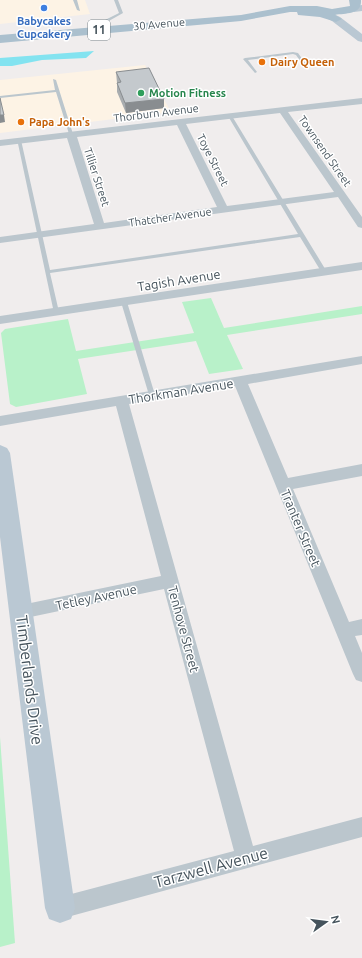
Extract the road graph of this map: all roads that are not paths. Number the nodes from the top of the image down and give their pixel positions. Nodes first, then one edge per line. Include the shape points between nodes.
1 (75, 0) edge
2 (116, 0) edge
3 (288, 0) edge
4 (309, 0) edge
5 (356, 7) edge
6 (79, 10) dead end
7 (206, 10) dead end
8 (318, 10) junction
9 (184, 14) junction
10 (336, 19) junction
11 (106, 20) junction
12 (197, 21) junction
13 (359, 22) dead end
14 (1, 33) edge
15 (362, 39) edge
16 (306, 67) dead end
17 (255, 72) dead end
18 (54, 80) dead end
19 (58, 91) junction
20 (0, 97) edge
21 (362, 101) edge
22 (282, 110) junction
23 (230, 116) junction
24 (180, 122) junction
25 (71, 134) junction
26 (19, 140) junction
27 (0, 142) edge
28 (340, 194) junction
29 (282, 202) junction
30 (224, 210) junction
31 (362, 225) edge
32 (100, 227) junction
33 (39, 235) junction
34 (302, 236) junction
35 (0, 240) edge
36 (362, 266) edge
37 (48, 272) junction
38 (324, 272) junction
39 (124, 302) junction
40 (56, 312) junction
41 (0, 320) edge
42 (362, 360) edge
43 (240, 381) junction
44 (152, 395) junction
45 (121, 400) junction
46 (0, 421) edge
47 (0, 453) edge
48 (362, 470) edge
49 (283, 485) junction
50 (171, 581) junction
51 (21, 612) junction
52 (362, 627) edge
53 (344, 631) junction
54 (362, 674) edge
55 (362, 827) edge
56 (246, 857) junction
57 (60, 908) joint

1 - 6 lane
2 - 11 lane via 121,14
3 - 9 main road, 30 Avenue / 11
4 - 8 main road via 309,4
5 - 8 main road, 30 Avenue via 332,12
5 - 13 street via 353,18
7 - 9 main road
8 - 10 street
8 - 12 main road, 30 Avenue / 11 via 290,9 241,18
9 - 11 main road, 30 Avenue / 11
10 - 12 main road via 303,12 222,22
10 - 15 street
11 - 14 main road, 30 Avenue / 11
12 - 14 main road, 30 Avenue / 11
16 - 17 lane via 297,54 293,53 245,59
18 - 19 lane
19 - 20 lane
19 - 25 lane
21 - 22 street, Thorburn Avenue
22 - 23 street, Thorburn Avenue
22 - 28 street, Townsend Street
23 - 24 street, Thorburn Avenue
23 - 29 lane
24 - 25 street, Thorburn Avenue
24 - 30 street, Toye Street
25 - 26 street, Thorburn Avenue
25 - 32 street, Tillier Street
26 - 27 street, Thorburn Avenue
26 - 33 lane
28 - 29 street, Thatcher Avenue
28 - 31 street, Townsend Street
29 - 30 street, Thatcher Avenue
29 - 34 lane
30 - 32 street, Thatcher Avenue
32 - 33 street, Thatcher Avenue
33 - 35 street, Thatcher Avenue
33 - 37 lane
34 - 37 lane
34 - 38 lane
36 - 38 street, Tagish Avenue
37 - 40 lane
38 - 39 street, Tagish Avenue
39 - 40 street, Tagish Avenue
39 - 44 lane
40 - 41 street, Tagish Avenue
42 - 43 street, Thorkman Avenue
43 - 44 street, Thorkman Avenue
43 - 49 street, Tranter Street
44 - 45 street, Thorkman Avenue
45 - 46 street, Thorkman Avenue
45 - 50 street, Tenhove Street
47 - 51 street, Timberlands Drive
48 - 49 street
49 - 53 street, Tranter Street
50 - 51 street, Tetley Avenue
50 - 56 street, Tenhove Street
51 - 57 street, Timberlands Drive
52 - 53 street
53 - 54 street, Tranter Street
55 - 56 street, Tarzwell Avenue
56 - 57 street, Tarzwell Avenue

